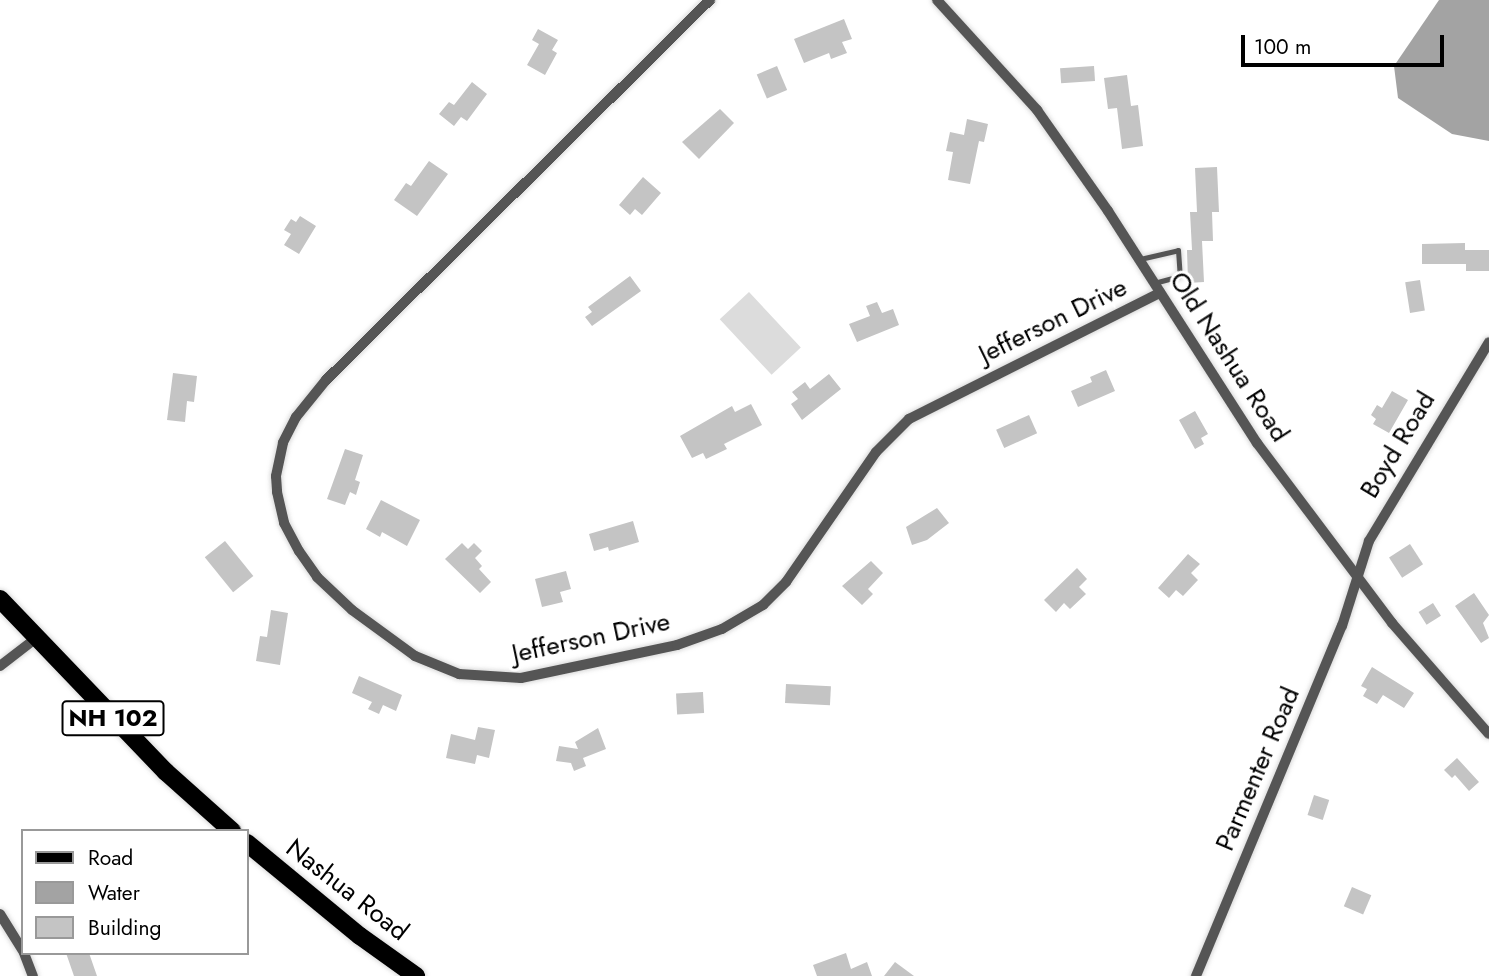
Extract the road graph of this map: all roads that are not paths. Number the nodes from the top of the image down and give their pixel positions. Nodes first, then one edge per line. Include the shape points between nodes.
1 (710, 0) edge
2 (937, 0) edge
3 (1138, 259) junction
4 (1154, 283) junction
5 (1160, 293) junction
6 (1489, 342) edge
7 (1357, 578) junction
8 (0, 599) edge
9 (35, 639) junction
10 (0, 666) edge
11 (1489, 734) edge
12 (230, 829) edge
13 (248, 844) edge
14 (0, 914) edge
15 (21, 949) edge
16 (24, 955) edge
17 (406, 973) edge
18 (33, 976) edge
19 (1196, 976) edge

1 - 5 street, Jefferson Drive via 326,380 296,417 283,445 277,492 284,523 299,551 317,577 352,610 415,656 459,674 521,678 677,645 722,629 756,610 786,582 876,452 909,419
2 - 3 street, Old Nashua Road via 1037,110
3 - 4 street, Old Nashua Road
3 - 4 lane via 1178,250 1180,276
4 - 5 street, Old Nashua Road
5 - 7 street, Old Nashua Road via 1256,443
6 - 7 street, Boyd Road via 1376,527
7 - 11 street, Old Nashua Road
7 - 19 street, Parmenter Road via 1342,626
8 - 9 main road, NH 102
9 - 10 street
9 - 12 main road, NH 102 via 166,772
13 - 17 main road, Nashua Road
14 - 15 street
16 - 18 street

